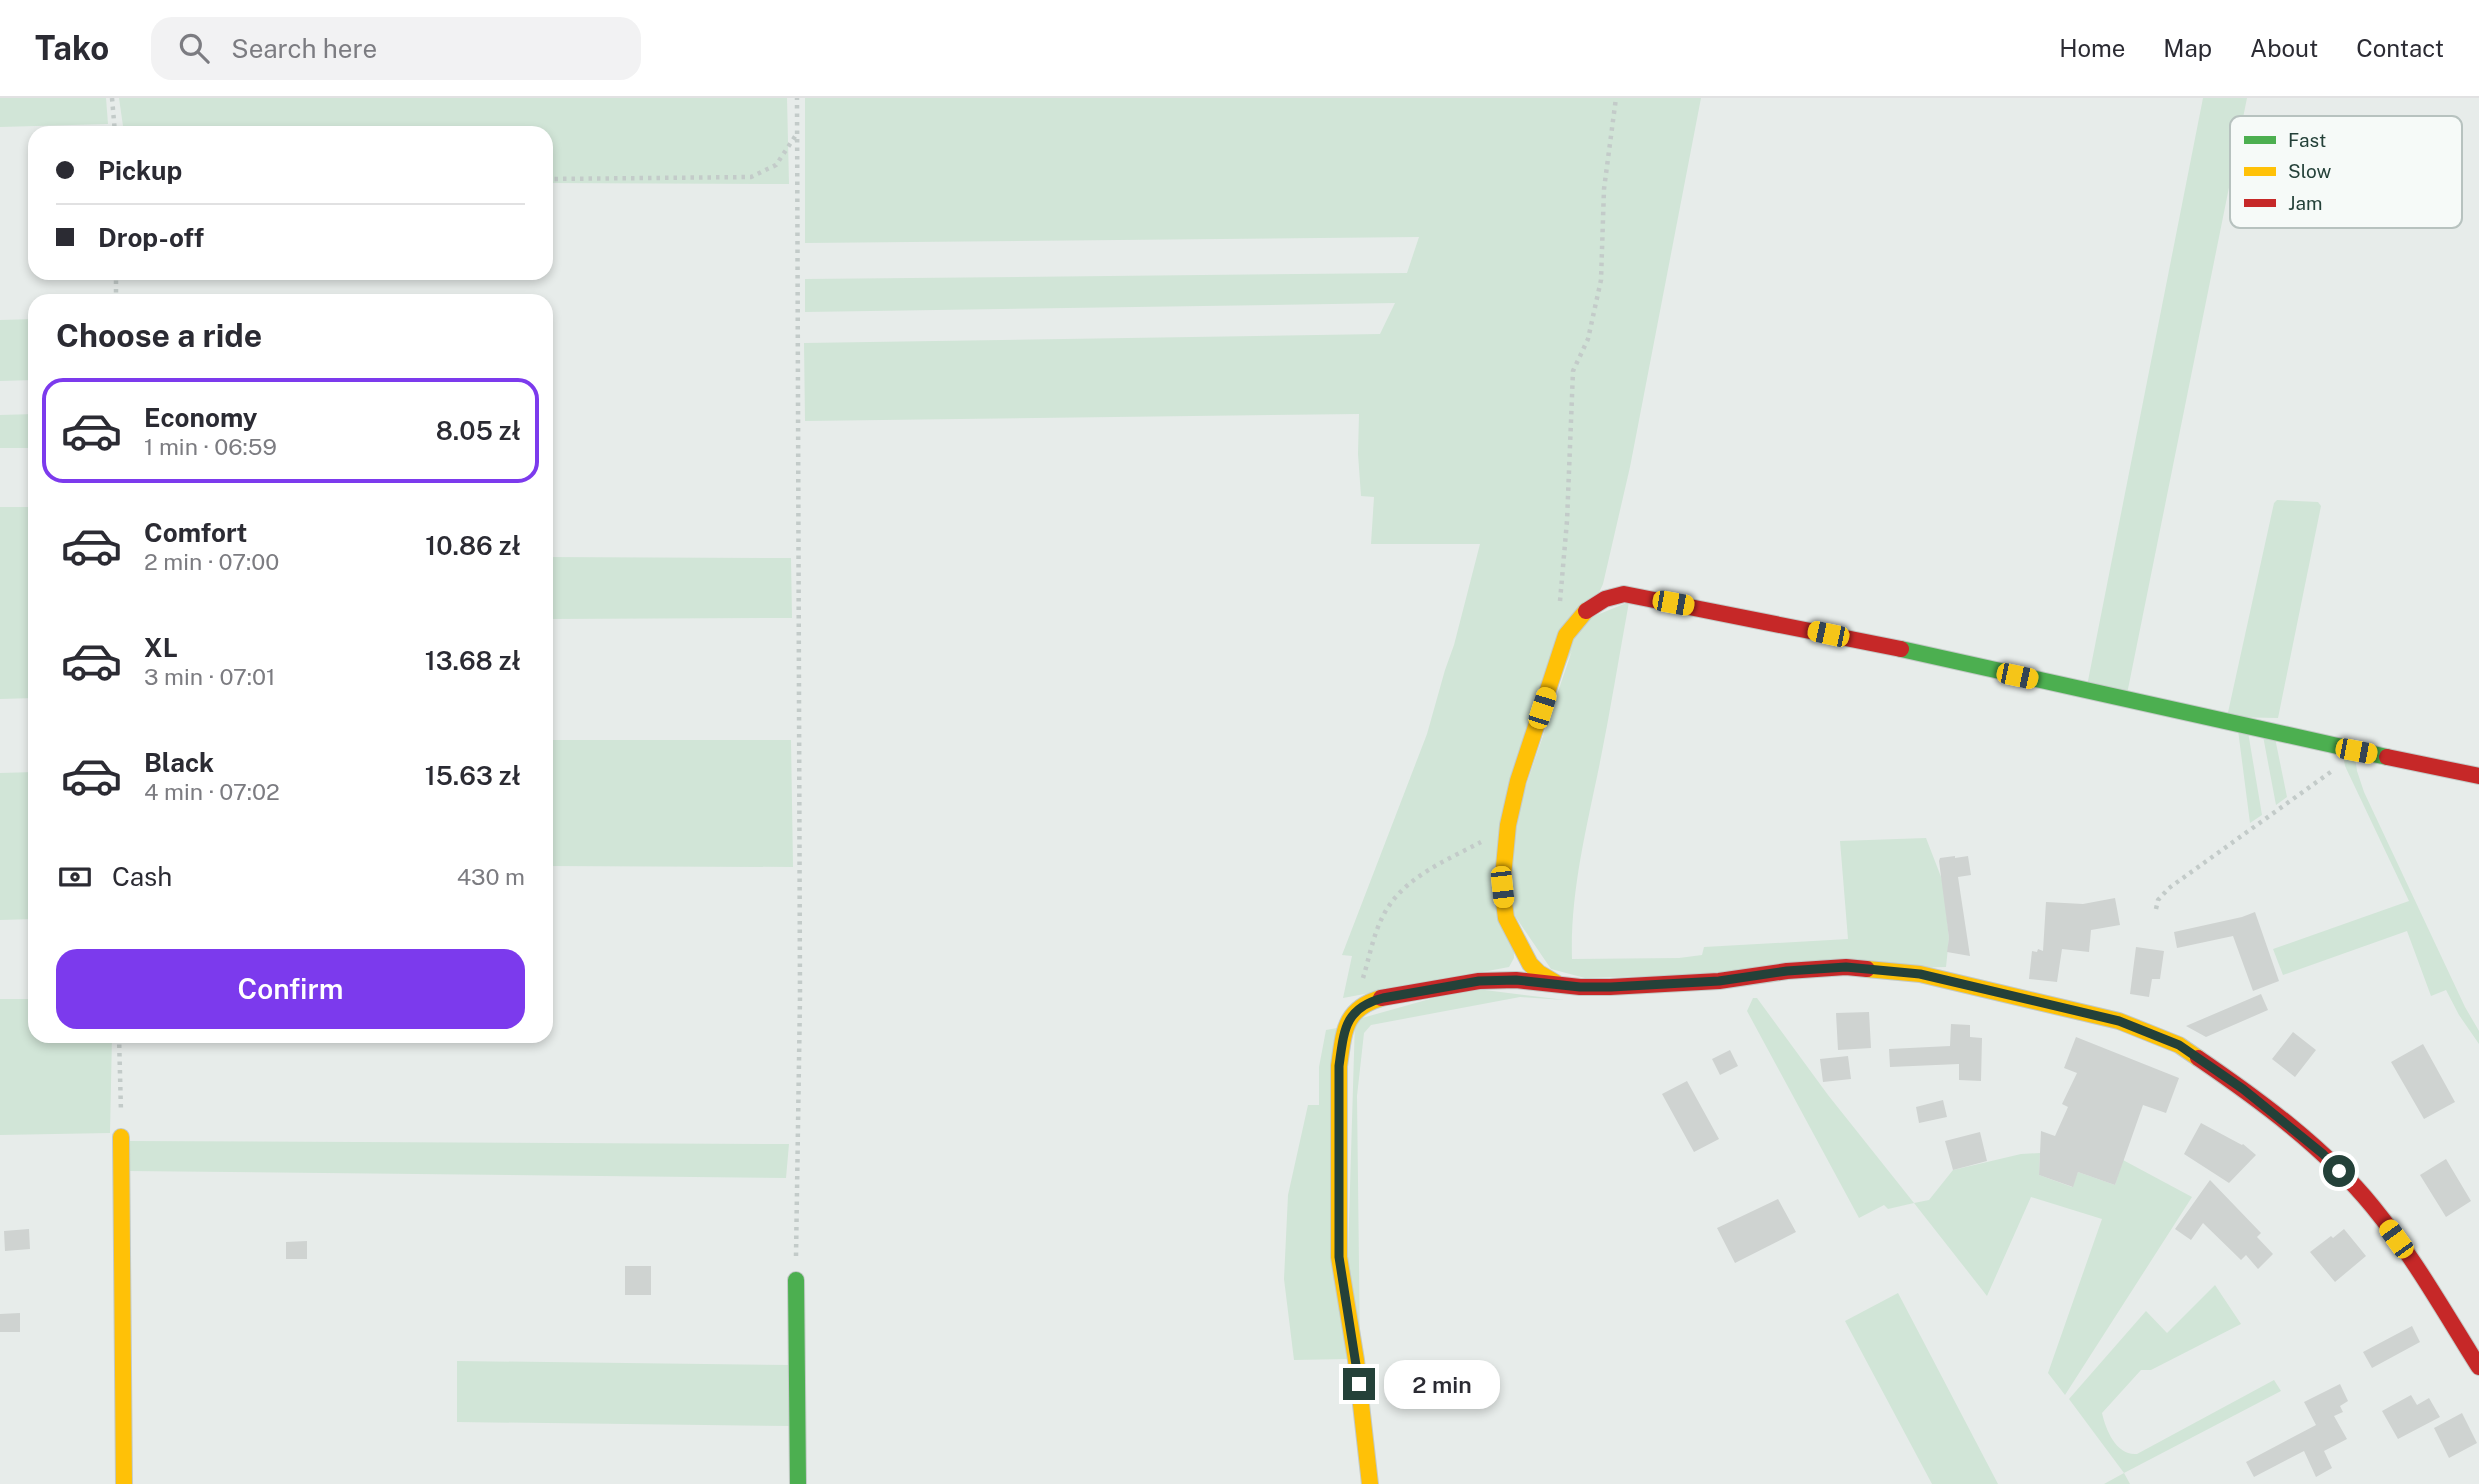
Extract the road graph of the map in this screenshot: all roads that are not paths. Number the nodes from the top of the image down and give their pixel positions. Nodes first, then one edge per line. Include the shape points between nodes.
1 (2479, 776) edge
2 (1556, 983) junction
3 (121, 1137) road end
4 (796, 1280) road end
5 (2479, 1367) edge
6 (124, 1484) edge
7 (798, 1484) edge
8 (1370, 1484) edge

1 - 2 street via 1747,616 1624,594 1609,596 1576,618 1566,635 1508,825 1502,887 1506,918 1530,964
2 - 5 street via 1580,987 1665,985 1846,967 1920,974 2073,1009 2151,1033 2179,1045 2243,1089 2323,1154 2372,1206 2408,1255
2 - 8 street via 1479,981 1369,1002 1352,1013 1339,1066 1339,1257
3 - 6 street
4 - 7 street

